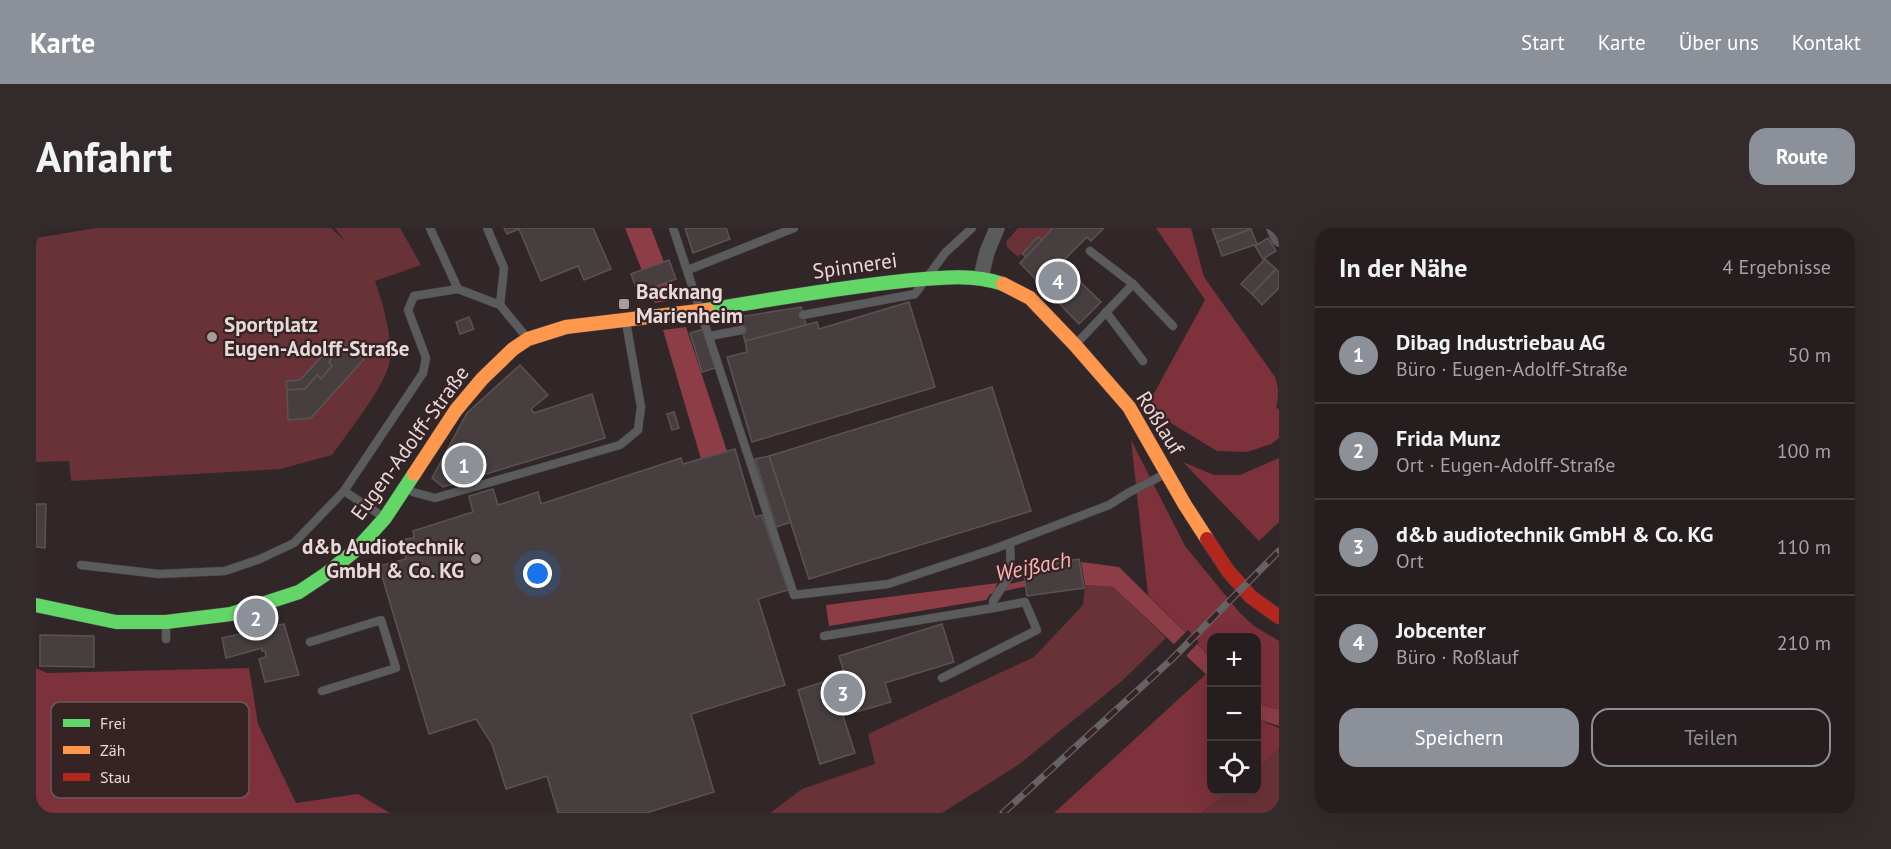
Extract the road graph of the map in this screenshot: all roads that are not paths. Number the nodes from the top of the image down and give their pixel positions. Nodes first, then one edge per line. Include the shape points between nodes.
1 (430, 228) edge
2 (487, 228) edge
3 (673, 228) edge
4 (794, 228) edge
5 (972, 228) edge
6 (997, 228) edge
7 (1274, 228) edge
8 (1279, 239) edge
9 (1090, 251) dead end
10 (688, 270) junction
11 (981, 277) junction
12 (928, 279) junction
13 (1133, 284) junction
14 (458, 289) junction
15 (500, 305) junction
16 (702, 311) junction
17 (1106, 312) junction
18 (685, 313) joint
19 (804, 315) dead end
20 (626, 321) junction
21 (1173, 326) dead end
22 (742, 330) dead end
23 (710, 336) junction
24 (528, 339) junction
25 (1075, 345) junction
26 (1143, 361) dead end
27 (1167, 473) junction
28 (406, 487) junction
29 (344, 491) junction
30 (385, 518) junction
31 (1010, 543) junction
32 (81, 565) dead end
33 (993, 604) junction
34 (36, 605) edge
35 (1279, 617) edge
36 (166, 622) junction
37 (824, 636) dead end
38 (166, 639) dead end
39 (310, 642) dead end
40 (942, 678) dead end
41 (322, 691) dead end

1 - 14 lane
2 - 15 lane via 504,268
3 - 10 lane
4 - 10 lane
5 - 12 lane via 942,251
6 - 11 street
7 - 8 street
9 - 13 lane
10 - 16 lane
11 - 12 street, Spinnerei
11 - 25 street, Roßlauf via 1030,298
12 - 16 street, Spinnerei via 846,287
12 - 19 lane via 915,294
13 - 17 lane
13 - 21 lane
14 - 15 lane
14 - 29 lane via 414,296 408,310 426,358 423,373
15 - 24 lane
16 - 18 street, Spinnerei
16 - 23 lane
17 - 25 lane
17 - 26 lane
18 - 20 street, Eugen-Adolff-Straße
20 - 24 street, Eugen-Adolff-Straße via 566,327
20 - 28 lane via 641,407 638,430 620,445 435,498
22 - 23 lane
23 - 31 lane via 794,595 888,584
24 - 28 street, Eugen-Adolff-Straße via 475,386
25 - 27 street, Roßlauf via 1129,407
27 - 31 lane via 1109,505
27 - 35 street, Roßlauf via 1228,571 1251,597
28 - 30 street, Eugen-Adolff-Straße
29 - 30 lane
29 - 32 lane via 294,543 225,571 159,574
30 - 36 street, Eugen-Adolff-Straße via 357,549 299,592 231,614
31 - 33 lane via 1011,574
33 - 37 lane
33 - 40 lane via 1025,602 1037,630
34 - 36 street, Eugen-Adolff-Straße via 117,622
36 - 38 lane
39 - 41 lane via 381,621 396,668

